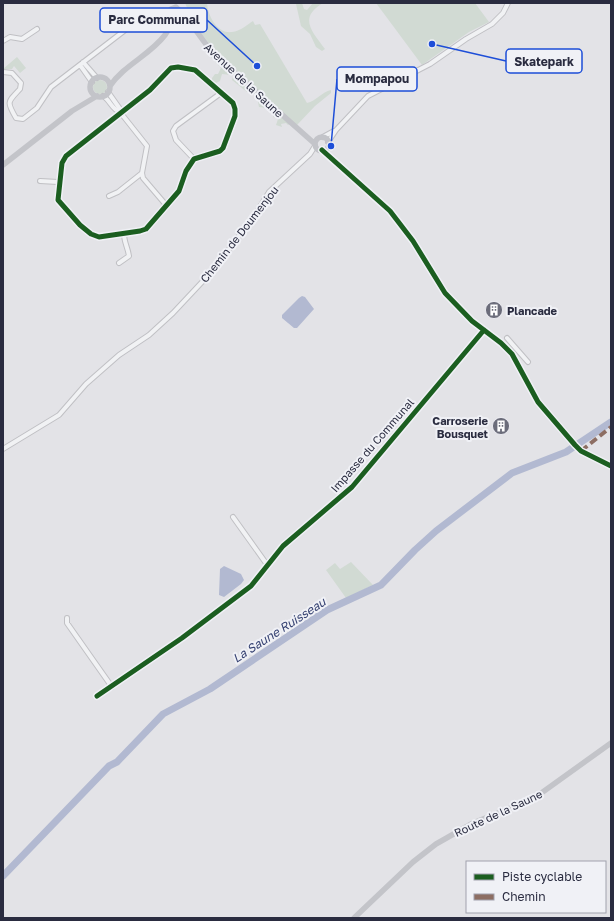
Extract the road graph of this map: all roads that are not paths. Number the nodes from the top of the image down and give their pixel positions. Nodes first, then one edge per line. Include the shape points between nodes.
1 (508, 3) edge
2 (174, 7) edge
3 (133, 24) dead end
4 (37, 29) dead end
5 (3, 41) edge
6 (81, 64) junction
7 (127, 68) junction
8 (3, 72) edge
9 (97, 78) junction
10 (105, 79) junction
11 (92, 82) junction
12 (109, 89) junction
13 (91, 90) junction
14 (221, 93) junction
15 (100, 96) junction
16 (78, 107) junction
17 (120, 112) junction
18 (336, 130) junction
19 (304, 134) junction
20 (321, 138) junction
21 (328, 144) junction
22 (318, 148) junction
23 (194, 159) junction
24 (333, 159) junction
25 (3, 165) edge
26 (142, 173) junction
27 (40, 181) dead end
28 (58, 182) junction
29 (109, 196) dead end
30 (166, 205) junction
31 (124, 234) junction
32 (119, 263) dead end
33 (484, 330) junction
34 (507, 338) dead end
35 (517, 349) junction
36 (512, 354) junction
37 (528, 362) dead end
38 (3, 449) edge
39 (611, 466) edge
40 (233, 517) dead end
41 (268, 566) junction
42 (67, 618) dead end
43 (112, 687) junction
44 (97, 696) dead end
45 (611, 743) edge
46 (354, 918) edge

1 - 18 street via 503,13 492,24 426,66 373,93 359,104
2 - 7 street via 160,40
2 - 19 street, Avenue de la Saune via 215,55
3 - 6 street
4 - 5 street via 22,39 10,37
6 - 8 street via 51,87 38,108 20,120 16,118 9,102 20,89 21,83 12,73
6 - 9 street
6 - 11 street
7 - 10 street
7 - 12 street
9 - 10 street
9 - 11 street
10 - 12 street
11 - 13 street
12 - 15 street
12 - 17 street
13 - 15 street
13 - 16 street
14 - 17 street via 195,70 171,68 150,90
14 - 23 street via 233,103 235,109 226,144 220,151
14 - 23 street via 176,126 173,131 176,140
15 - 16 street
15 - 17 street via 106,98
16 - 25 street
17 - 26 street via 147,146
17 - 28 street via 66,156
18 - 20 street
18 - 21 street
19 - 20 street, Avenue de la Saune
19 - 22 street, Avenue de la Saune
20 - 21 street
20 - 22 street
21 - 22 street
21 - 24 street, Avenue de la Saune
22 - 24 street, Avenue de la Saune
22 - 38 street, Chemin de Doumenjou via 269,192 230,248 173,313 86,384 59,415
23 - 30 street via 186,171 179,191
24 - 33 street, Avenue de la Saune via 400,222 444,293
26 - 29 street
26 - 30 street
27 - 28 street
28 - 31 street via 58,200 91,234 99,238
30 - 31 street via 146,229
31 - 32 street via 129,256
33 - 36 street, Avenue de la Saune
33 - 41 street, Impasse du Communal via 352,487 298,532
34 - 35 street
35 - 36 street
35 - 37 street
36 - 39 street, Avenue de la Saune via 538,402 571,441 580,450
40 - 41 street
41 - 43 street, Impasse du Communal via 236,599
42 - 43 street via 67,623
43 - 44 street, Impasse du Communal
45 - 46 street, Route de la Saune via 533,799 473,823 436,844 413,862

